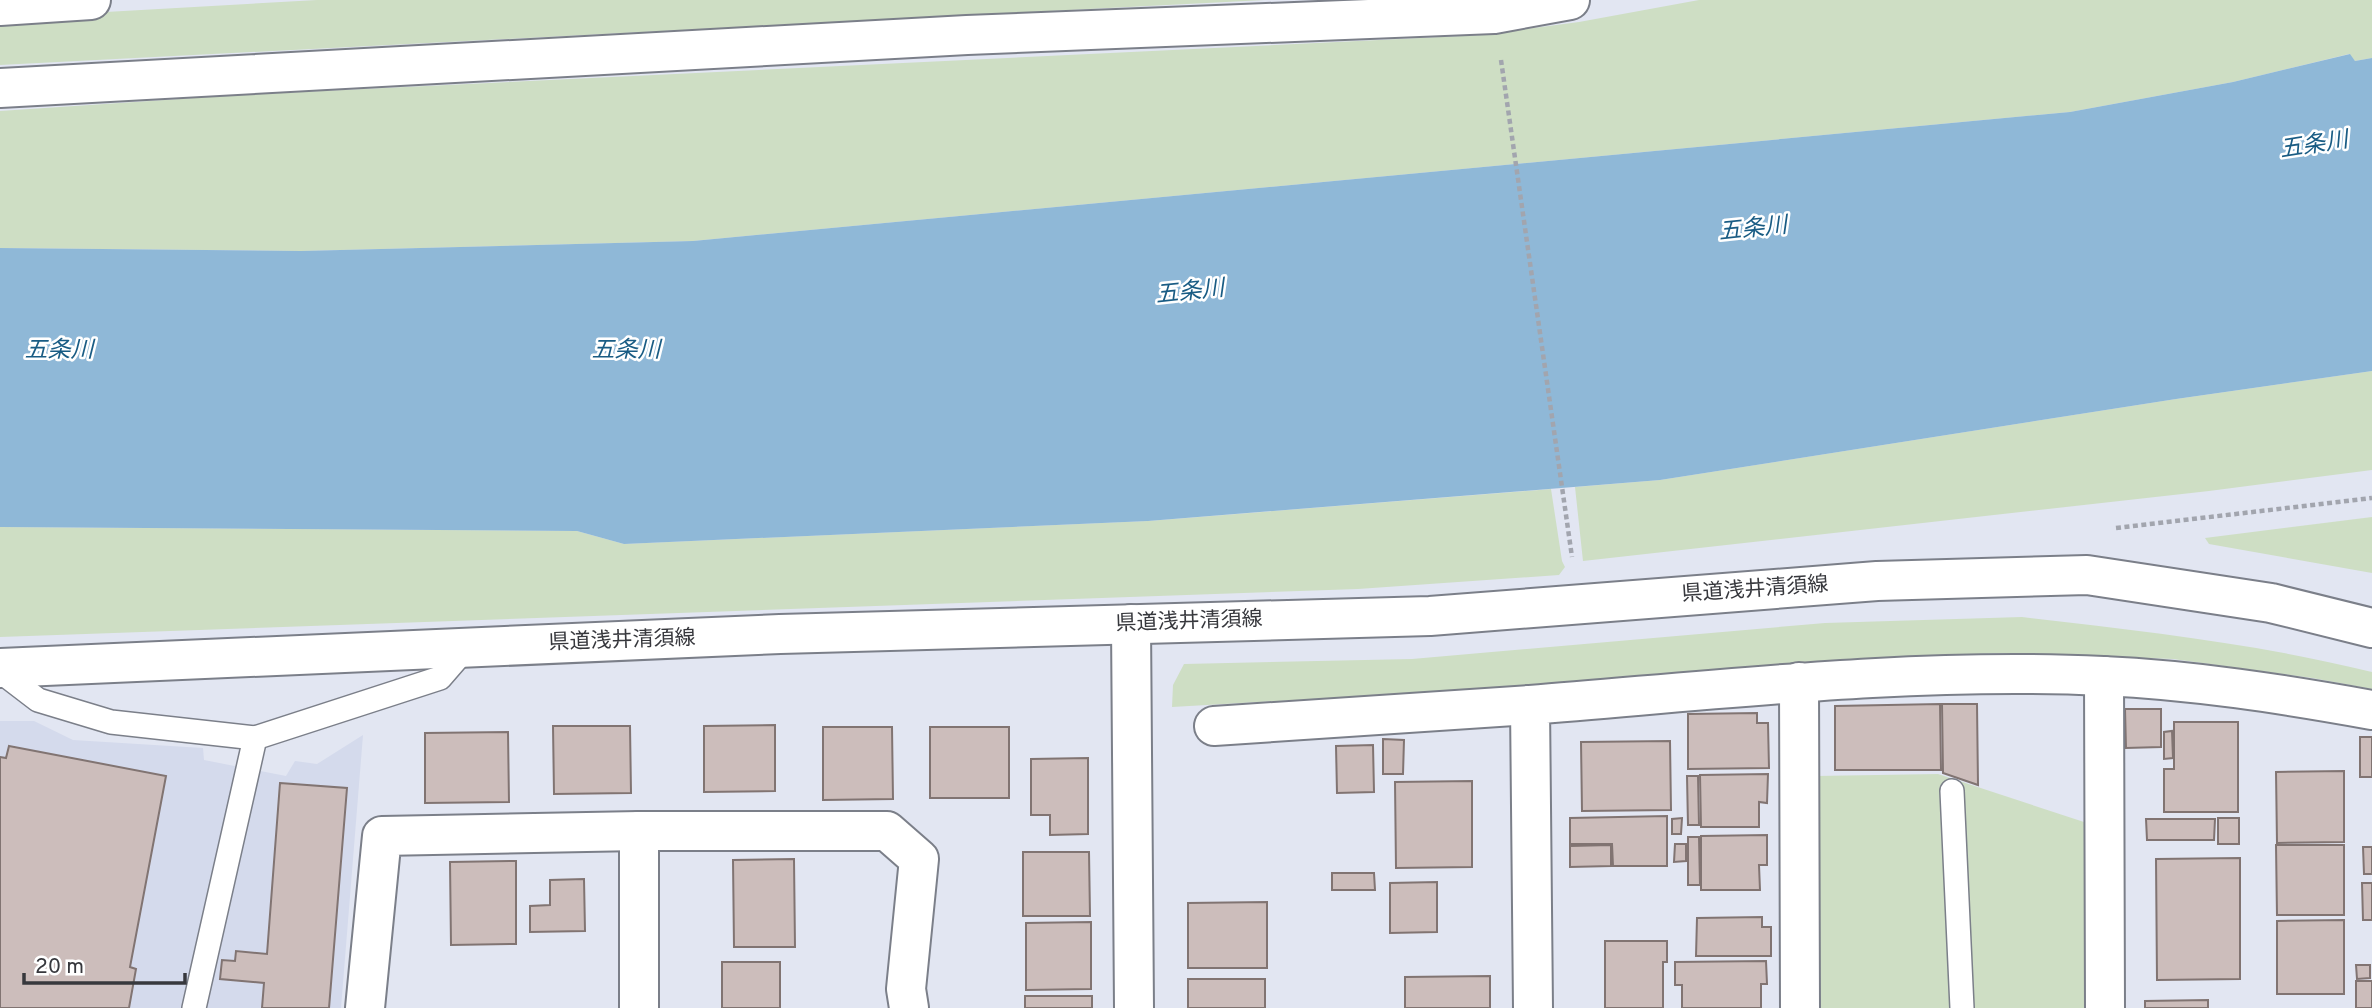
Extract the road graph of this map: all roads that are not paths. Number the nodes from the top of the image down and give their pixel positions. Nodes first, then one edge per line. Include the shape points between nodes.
1 (91, 0) edge
2 (1425, 0) edge
3 (1570, 0) edge
4 (0, 6) edge
5 (1380, 19) junction
6 (0, 88) edge
7 (1131, 624) junction
8 (2372, 628) edge
9 (466, 648) junction
10 (0, 669) edge
11 (2104, 676) junction
12 (1799, 682) junction
13 (1530, 705) junction
14 (2372, 710) edge
15 (1214, 726) dead end
16 (255, 738) junction
17 (1952, 791) dead end
18 (639, 831) junction
19 (194, 1008) edge
20 (365, 1008) edge
21 (639, 1008) edge
22 (909, 1008) edge
23 (1134, 1008) edge
24 (1533, 1008) edge
25 (1800, 1008) edge
26 (1962, 1008) edge
27 (2105, 1008) edge

1 - 4 street
2 - 5 street
3 - 5 street via 1494,14
5 - 6 street via 967,35
7 - 8 street, 県道浅井清須線 via 1430,616 1877,581 2087,575 2271,603
7 - 9 street, 県道浅井清須線
7 - 23 street
9 - 10 street, 県道浅井清須線
9 - 16 lane via 440,678
10 - 16 lane via 38,700 111,722
11 - 12 street
11 - 14 street via 2279,693
11 - 27 street
12 - 13 street
12 - 25 street
13 - 15 street
13 - 24 street
16 - 19 lane
17 - 26 lane
18 - 20 street via 382,836
18 - 21 street
18 - 22 street via 887,831 919,859 906,989

